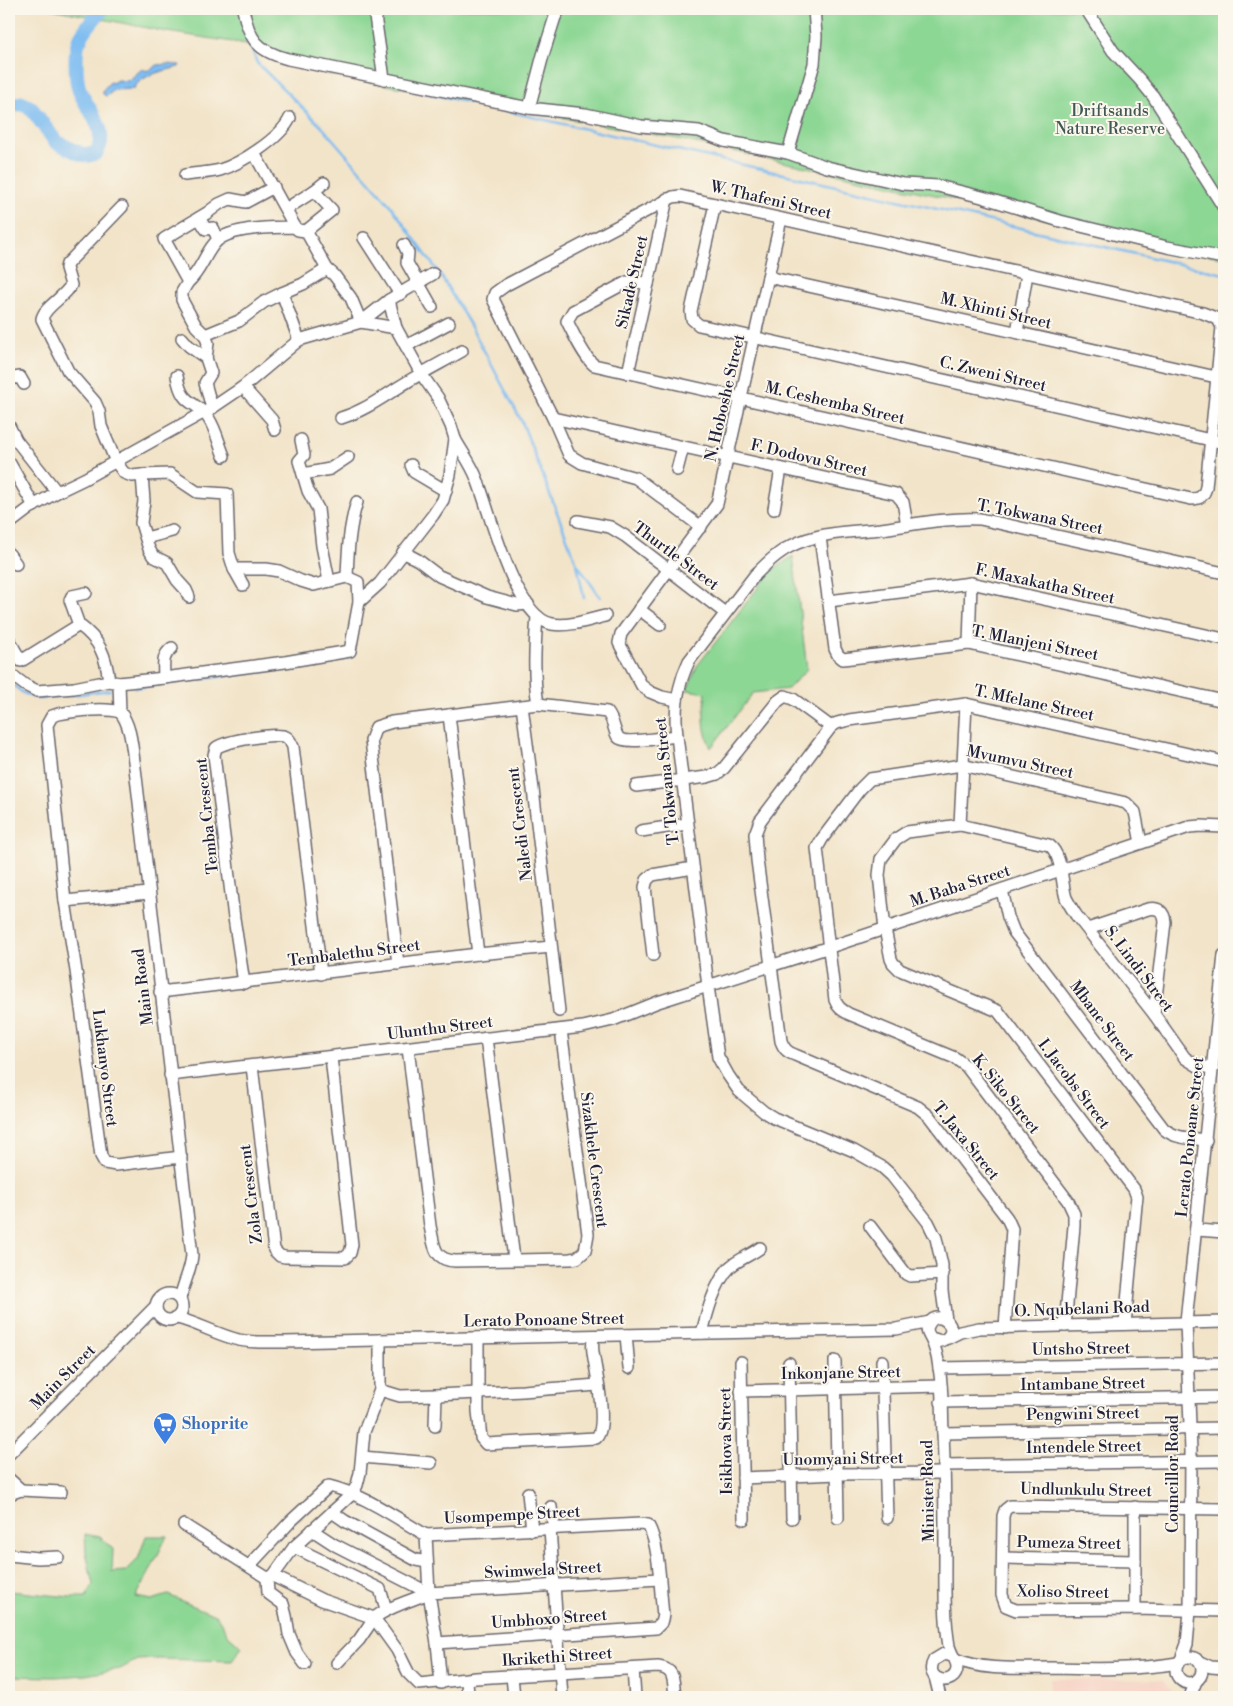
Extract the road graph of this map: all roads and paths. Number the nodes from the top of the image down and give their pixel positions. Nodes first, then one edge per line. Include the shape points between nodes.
1 (243, 9) edge
2 (374, 9) edge
3 (560, 9) edge
4 (814, 9) edge
5 (1086, 9) edge
6 (384, 79) junction
7 (529, 108) junction
8 (290, 118) dead end
9 (254, 153) junction
10 (788, 153) junction
11 (185, 175) dead end
12 (324, 183) dead end
13 (274, 187) junction
14 (314, 191) junction
15 (667, 199) junction
16 (715, 204) junction
17 (122, 206) dead end
18 (1224, 208) edge
19 (286, 209) junction
20 (198, 218) junction
21 (782, 219) junction
22 (295, 227) junction
23 (306, 231) junction
24 (364, 238) dead end
25 (218, 239) junction
26 (404, 245) dead end
27 (1224, 258) edge
28 (327, 269) junction
29 (433, 274) dead end
30 (1027, 274) junction
31 (768, 277) junction
32 (188, 282) junction
33 (417, 283) junction
34 (648, 284) junction
35 (282, 293) junction
36 (395, 297) junction
37 (432, 307) dead end
38 (362, 322) junction
39 (449, 323) dead end
40 (396, 328) junction
41 (1017, 332) junction
42 (205, 335) junction
43 (182, 338) dead end
44 (755, 338) junction
45 (299, 340) junction
46 (406, 346) junction
47 (462, 351) dead end
48 (206, 358) junction
49 (628, 372) junction
50 (422, 375) junction
51 (177, 376) dead end
52 (1216, 377) junction
53 (9, 379) edge
54 (24, 384) dead end
55 (243, 387) junction
56 (741, 398) junction
57 (208, 410) junction
58 (341, 418) dead end
59 (553, 418) junction
60 (9, 426) edge
61 (275, 430) dead end
62 (455, 439) junction
63 (301, 440) dead end
64 (1211, 440) junction
65 (1224, 444) edge
66 (683, 447) junction
67 (224, 456) dead end
68 (728, 456) junction
69 (348, 457) dead end
70 (9, 462) edge
71 (116, 462) junction
72 (411, 464) dead end
73 (781, 469) junction
74 (677, 470) dead end
75 (303, 474) junction
76 (142, 475) junction
77 (1206, 487) joint
78 (446, 491) junction
79 (57, 492) junction
80 (357, 502) dead end
81 (34, 506) junction
82 (774, 509) dead end
83 (578, 521) dead end
84 (9, 524) edge
85 (907, 525) junction
86 (701, 528) junction
87 (172, 530) dead end
88 (820, 537) junction
89 (146, 538) junction
90 (403, 552) junction
91 (234, 569) junction
92 (668, 569) junction
93 (1224, 573) edge
94 (347, 577) junction
95 (329, 581) junction
96 (971, 583) junction
97 (243, 586) dead end
98 (86, 593) dead end
99 (189, 597) dead end
100 (829, 601) junction
101 (359, 602) junction
102 (528, 604) junction
103 (639, 609) junction
104 (724, 613) junction
105 (537, 616) junction
106 (605, 616) dead end
107 (80, 625) junction
108 (660, 625) dead end
109 (9, 640) edge
110 (1224, 640) edge
111 (968, 644) junction
112 (172, 648) dead end
113 (21, 661) junction
114 (9, 673) edge
115 (164, 678) junction
116 (114, 682) junction
117 (25, 686) junction
118 (677, 700) junction
119 (1224, 701) edge
120 (538, 704) junction
121 (966, 704) junction
122 (522, 706) junction
123 (120, 712) junction
124 (449, 716) junction
125 (831, 728) junction
126 (677, 736) junction
127 (1224, 762) edge
128 (962, 764) junction
129 (682, 780) junction
130 (636, 786) dead end
131 (687, 824) junction
132 (960, 824) junction
133 (1224, 827) edge
134 (641, 830) dead end
135 (1141, 842) junction
136 (692, 868) junction
137 (1061, 870) junction
138 (1002, 890) junction
139 (149, 894) junction
140 (65, 902) junction
141 (885, 929) junction
142 (1088, 929) junction
143 (551, 948) junction
144 (828, 948) junction
145 (478, 954) junction
146 (653, 955) dead end
147 (1224, 955) edge
148 (398, 964) junction
149 (771, 966) junction
150 (321, 974) junction
151 (244, 983) junction
152 (708, 986) junction
153 (160, 992) junction
154 (559, 1011) dead end
155 (1154, 1014) junction
156 (561, 1030) junction
157 (486, 1038) junction
158 (408, 1048) junction
159 (330, 1057) junction
160 (252, 1066) junction
161 (1213, 1068) junction
162 (170, 1076) junction
163 (1206, 1140) junction
164 (181, 1157) junction
165 (870, 1226) dead end
166 (1197, 1230) junction
167 (1224, 1232) edge
168 (760, 1248) dead end
169 (514, 1259) junction
170 (943, 1274) junction
171 (177, 1300) junction
172 (159, 1311) junction
173 (177, 1318) junction
174 (939, 1321) junction
175 (196, 1322) junction
176 (1186, 1322) junction
177 (1224, 1322) edge
178 (1125, 1324) junction
179 (1065, 1326) junction
180 (979, 1328) junction
181 (1005, 1328) junction
182 (896, 1329) junction
183 (702, 1333) junction
184 (626, 1335) junction
185 (593, 1336) junction
186 (930, 1337) junction
187 (478, 1338) junction
188 (947, 1338) junction
189 (380, 1340) junction
190 (836, 1361) dead end
191 (882, 1361) dead end
192 (740, 1362) dead end
193 (789, 1363) dead end
194 (1188, 1363) junction
195 (1224, 1363) edge
196 (629, 1368) dead end
197 (939, 1368) junction
198 (597, 1385) junction
199 (941, 1386) junction
200 (884, 1388) junction
201 (836, 1389) junction
202 (380, 1390) junction
203 (788, 1390) junction
204 (741, 1391) junction
205 (478, 1392) junction
206 (436, 1395) junction
207 (1224, 1397) edge
208 (1189, 1398) junction
209 (942, 1402) junction
210 (435, 1426) dead end
211 (1224, 1428) edge
212 (1190, 1429) junction
213 (943, 1433) junction
214 (9, 1454) edge
215 (362, 1457) junction
216 (1224, 1460) edge
217 (1191, 1461) junction
218 (431, 1463) dead end
219 (944, 1469) junction
220 (886, 1473) junction
221 (838, 1474) junction
222 (791, 1476) junction
223 (743, 1478) junction
224 (9, 1479) edge
225 (21, 1490) junction
226 (61, 1492) dead end
227 (528, 1493) dead end
228 (9, 1494) edge
229 (352, 1494) junction
230 (551, 1507) dead end
231 (1008, 1507) joint
232 (1135, 1507) junction
233 (1190, 1508) junction
234 (1224, 1509) edge
235 (332, 1512) junction
236 (792, 1518) dead end
237 (838, 1518) dead end
238 (887, 1518) dead end
239 (744, 1520) dead end
240 (184, 1525) dead end
241 (552, 1529) junction
242 (312, 1530) junction
243 (532, 1530) junction
244 (426, 1536) junction
245 (294, 1547) junction
246 (9, 1555) edge
247 (58, 1557) dead end
248 (1003, 1558) junction
249 (1135, 1560) junction
250 (427, 1562) junction
251 (249, 1566) junction
252 (270, 1577) junction
253 (659, 1579) junction
254 (554, 1587) junction
255 (429, 1593) junction
256 (386, 1609) junction
257 (1135, 1609) junction
258 (1190, 1611) junction
259 (1224, 1611) edge
260 (945, 1613) junction
261 (374, 1618) junction
262 (661, 1623) joint
263 (1190, 1625) junction
264 (557, 1635) junction
265 (437, 1643) junction
266 (936, 1657) junction
267 (953, 1658) junction
268 (1199, 1660) junction
269 (1179, 1661) junction
270 (337, 1663) dead end
271 (305, 1664) dead end
272 (996, 1668) junction
273 (1137, 1668) junction
274 (1224, 1668) edge
275 (633, 1669) junction
276 (561, 1673) junction
277 (1224, 1673) edge
278 (512, 1676) junction
279 (935, 1677) junction
280 (953, 1677) junction
281 (1180, 1679) junction
282 (1198, 1679) junction
283 (467, 1680) junction
284 (441, 1683) junction
285 (468, 1697) edge
286 (514, 1697) edge
287 (562, 1697) edge
288 (636, 1697) edge
289 (675, 1697) edge
290 (940, 1697) edge
291 (946, 1697) edge
292 (1185, 1697) edge
293 (1190, 1697) edge

1 - 6 street via 250,34 267,52
2 - 6 street
3 - 7 street
4 - 10 street via 814,64
5 - 18 street via 1112,51 1153,96
6 - 7 street
7 - 10 street via 585,114 641,126 699,131 724,141
8 - 9 street via 282,131
9 - 11 street via 220,170
9 - 13 street
10 - 27 street via 827,167 903,184 938,186 1069,223
12 - 14 street
13 - 19 street
13 - 20 street via 246,202 230,199
14 - 19 street
14 - 23 street via 332,210
15 - 16 street, W. Thafeni Street via 680,196
15 - 34 street, Sikade Street
15 - 59 street, W. Thafeni Street via 498,289 493,296 495,306
16 - 21 street, W. Thafeni Street
16 - 44 street, C. Zweni Street via 691,316 699,325
17 - 71 street via 67,264 71,285 43,313 42,319 68,371 95,402
19 - 22 street
20 - 25 street via 206,229 213,228
20 - 32 street via 164,239
21 - 30 street, W. Thafeni Street
21 - 31 street, N. Hoboshe Street
22 - 23 street
22 - 25 street via 245,230
23 - 28 street
24 - 36 street
25 - 32 street
26 - 33 street via 408,253 407,263
28 - 35 street
28 - 38 street via 351,298
29 - 33 street
30 - 41 street
30 - 52 street, W. Thafeni Street via 1214,316 1222,327
31 - 41 street, M. Xhinti Street
31 - 44 street, N. Hoboshe Street
32 - 42 street via 181,295 184,305
33 - 36 street
33 - 37 street
34 - 49 street, Sikade Street
34 - 49 street, M. Ceshemba Street via 627,282 573,311 567,321 591,362
35 - 42 street via 239,321
35 - 45 street
36 - 38 street
36 - 40 street
38 - 40 street
38 - 45 street
39 - 46 street
40 - 46 street
41 - 52 street, M. Xhinti Street
42 - 48 street via 208,343
43 - 48 street
44 - 56 street, N. Hoboshe Street
44 - 64 street, C. Zweni Street
45 - 55 street
46 - 50 street
47 - 50 street
48 - 57 street via 211,373 205,383
49 - 56 street, M. Ceshemba Street
50 - 58 street via 356,413
50 - 62 street via 446,412
51 - 57 street via 186,400
52 - 64 street, W. Thafeni Street
53 - 54 street via 20,377
55 - 57 street
55 - 61 street via 272,420
56 - 68 street, N. Hoboshe Street
56 - 77 street, M. Ceshemba Street via 1191,499 1200,497
57 - 67 street
57 - 71 street
59 - 66 street, F. Dodovu Street
59 - 86 street, W. Thafeni Street via 572,458 636,478
60 - 79 street via 16,440
62 - 78 street
62 - 102 street via 476,476 513,580
63 - 75 street via 304,455 299,461
64 - 65 street, C. Zweni Street
64 - 77 street, W. Thafeni Street
66 - 68 street, F. Dodovu Street
66 - 74 street
68 - 73 street, F. Dodovu Street
68 - 86 street, N. Hoboshe Street via 717,504
69 - 75 street via 330,469
70 - 81 street
71 - 76 street via 124,473
71 - 79 street
72 - 78 street via 414,472
73 - 82 street
73 - 85 street, F. Dodovu Street via 896,494 903,502
75 - 95 street via 318,510
76 - 89 street via 144,502 141,523
76 - 91 street via 170,474 197,492 228,494 229,553
78 - 90 street via 433,515
79 - 81 street
80 - 94 street via 349,532
81 - 84 street
83 - 92 street, Thurtle Street via 610,527
85 - 88 street, T. Tokwana Street
85 - 93 street, T. Tokwana Street via 980,519
86 - 92 street, N. Hoboshe Street
87 - 89 street
88 - 100 street, T. Mlanjeni Street
88 - 104 street, T. Tokwana Street via 792,546 768,562
89 - 99 street via 153,556 166,562
90 - 101 street via 380,583
90 - 102 street via 439,576 486,597 517,606
91 - 95 street via 279,571 314,585
91 - 97 street
92 - 103 street, N. Hoboshe Street
92 - 104 street, Thurtle Street
94 - 95 street
94 - 101 street via 358,582
96 - 100 street, F. Maxakatha Street
96 - 110 street, F. Maxakatha Street
96 - 111 street
98 - 107 street via 74,594 70,600
100 - 111 street, T. Mlanjeni Street via 835,649 843,659
101 - 115 street via 350,651
102 - 105 street
103 - 108 street
103 - 118 street, N. Hoboshe Street via 621,634 619,643 642,686 662,698
104 - 118 street, T. Tokwana Street via 689,661
105 - 106 street via 546,622 559,624
105 - 120 street via 535,688
107 - 113 street
107 - 116 street via 100,648
109 - 113 street
111 - 119 street, T. Mlanjeni Street
112 - 115 street via 163,660
113 - 117 street
114 - 117 street
115 - 116 street
116 - 117 street via 37,692
116 - 123 street
118 - 126 street, T. Tokwana Street
120 - 122 street
120 - 126 street via 608,712 622,740
121 - 125 street, T. Mfelane Street via 843,721
121 - 127 street, T. Mfelane Street
121 - 128 street
122 - 124 street
122 - 143 street, Naledi Crescent
123 - 139 street, Main Road via 129,733 135,768
123 - 140 street, Lukhanyo Street via 111,709 62,714 52,716 47,725
124 - 145 street
124 - 148 street via 382,724 376,726 370,740
125 - 129 street via 785,696 721,772
125 - 149 street via 756,830
126 - 129 street, T. Tokwana Street
128 - 132 street
128 - 135 street, Mvumvu Street via 1126,803 1135,812
128 - 144 street, Mvumvu Street via 870,778 822,839 817,854
129 - 130 street
129 - 131 street, T. Tokwana Street
131 - 134 street
131 - 136 street, T. Tokwana Street
132 - 137 street, S. Lindi Street via 1049,845
132 - 141 street, I. Jacobs Street via 907,832 896,839 881,859 879,875
133 - 135 street, M. Baba Street via 1189,827
135 - 137 street, M. Baba Street
136 - 146 street via 652,875 647,880 645,887
136 - 152 street, T. Tokwana Street
137 - 138 street, M. Baba Street
137 - 142 street, S. Lindi Street via 1069,905
138 - 141 street, M. Baba Street
138 - 163 street, Mbane Street via 1014,932 1164,1129 1176,1136
139 - 140 street
139 - 153 street, Main Road
140 - 164 street, Lukhanyo Street via 101,1156 105,1163 116,1165
141 - 144 street, M. Baba Street
141 - 178 street, I. Jacobs Street via 891,959 896,967 993,1009 1002,1016 1131,1185 1136,1205
142 - 155 street, S. Lindi Street
142 - 155 street via 1148,908 1162,911 1165,922
143 - 145 street, Tembalethu Street
143 - 154 street, Naledi Crescent
144 - 149 street, M. Baba Street
144 - 179 street, K. Siko Street via 835,1000 842,1010 962,1062 1068,1201 1074,1214 1074,1226
145 - 148 street, Tembalethu Street
147 - 161 street, Lerato Ponoane Street
148 - 150 street, Tembalethu Street
149 - 152 street, M. Baba Street
149 - 181 street, T. Jaxa Street via 781,1041 787,1052 924,1112 1007,1218 1013,1237
150 - 151 street, Tembalethu Street
150 - 151 street, Temba Crescent via 293,747 284,736 265,737 224,743 216,748 214,755
151 - 153 street, Tembalethu Street
152 - 156 street, Ulunthu Street via 613,1020
152 - 170 street, T. Tokwana Street via 718,1057 740,1091 774,1118 854,1151 892,1176 928,1222 939,1250
153 - 162 street, Main Road
155 - 161 street, S. Lindi Street via 1185,1058 1198,1066
156 - 157 street, Ulunthu Street
156 - 169 street, Sizakhele Crescent via 588,1234 586,1248 577,1258
157 - 158 street, Ulunthu Street
157 - 169 street
158 - 159 street, Ulunthu Street
158 - 169 street, Sizakhele Crescent via 436,1252 449,1261
159 - 160 street, Ulunthu Street
159 - 160 street, Zola Crescent via 352,1245 350,1254 345,1258 285,1257 274,1250
160 - 162 street, Ulunthu Street
161 - 163 street, Lerato Ponoane Street
162 - 164 street, Main Road
163 - 166 street, Lerato Ponoane Street
164 - 171 street, Main Road via 192,1260
165 - 170 street via 906,1274
166 - 167 street
166 - 176 street, Lerato Ponoane Street
168 - 183 street via 723,1276
170 - 174 street, T. Tokwana Street
171 - 172 street via 159,1298
171 - 173 street via 182,1310
171 - 175 street, Lerato Ponoane Street
172 - 173 street via 169,1320
172 - 214 street, Main Street via 141,1323
173 - 175 street, Lerato Ponoane Street
174 - 180 street, O. Nqubelani Road
174 - 182 street, Lerato Ponoane Street
174 - 186 street via 927,1328
174 - 188 street via 951,1331
175 - 189 street, Lerato Ponoane Street via 216,1332 249,1341
176 - 177 street, O. Nqubelani Road
176 - 178 street, O. Nqubelani Road
176 - 194 street, Councillor Road
178 - 179 street, O. Nqubelani Road
179 - 181 street, O. Nqubelani Road
180 - 181 street, O. Nqubelani Road
180 - 188 street, O. Nqubelani Road
182 - 183 street, Lerato Ponoane Street
182 - 186 street, Lerato Ponoane Street
183 - 184 street, Lerato Ponoane Street
184 - 185 street, Lerato Ponoane Street
184 - 196 street
185 - 187 street, Lerato Ponoane Street
185 - 198 street
186 - 188 street via 938,1341
186 - 197 street, Minister Road
187 - 189 street, Lerato Ponoane Street
187 - 205 street
188 - 197 street, Minister Road
189 - 202 street
190 - 201 street
191 - 200 street
192 - 204 street, Isikhova Street
193 - 203 street
194 - 195 street, Untsho Street
194 - 197 street, Untsho Street
194 - 208 street, Councillor Road
197 - 199 street, Minister Road
198 - 205 street via 523,1392
198 - 205 street via 602,1415 599,1435 570,1440 486,1444 480,1431
199 - 200 street, Inkonjane Street
199 - 209 street, Minister Road
200 - 201 street, Inkonjane Street
200 - 220 street
201 - 203 street, Inkonjane Street
201 - 221 street
202 - 206 street via 400,1396
202 - 215 street via 366,1428
203 - 204 street, Inkonjane Street
203 - 222 street
204 - 223 street, Isikhova Street
205 - 206 street
206 - 210 street
207 - 208 street, Intambane Street
208 - 209 street, Intambane Street
208 - 212 street, Councillor Road
209 - 213 street, Minister Road
211 - 212 street, Pengwini Street
212 - 213 street, Pengwini Street
212 - 217 street, Councillor Road
213 - 219 street, Minister Road
215 - 218 street
215 - 229 street
216 - 217 street, Intendele Street
217 - 219 street, Intendele Street
217 - 233 street, Councillor Road
219 - 220 street, Unomyani Street
219 - 260 street, Minister Road
220 - 221 street, Unomyani Street
220 - 238 street
221 - 222 street, Unomyani Street
221 - 237 street
222 - 223 street, Unomyani Street
222 - 236 street
223 - 239 street, Isikhova Street
224 - 225 street
225 - 226 street
225 - 228 street
227 - 243 street
229 - 235 street
229 - 244 street
229 - 251 street via 328,1486
230 - 241 street
231 - 232 street, Undlunkulu Street
231 - 248 street, Xoliso Street via 1003,1516
232 - 233 street, Undlunkulu Street
232 - 249 street
233 - 234 street, Undlunkulu Street
233 - 258 street, Councillor Road
235 - 242 street
235 - 250 street via 416,1560
240 - 251 street
241 - 243 street, Usompempe Street
241 - 253 street, Usompempe Street via 648,1525 653,1533
241 - 254 street
242 - 245 street
242 - 255 street
243 - 244 street, Usompempe Street
244 - 250 street, Usompempe Street
245 - 252 street
245 - 256 street via 380,1589
246 - 247 street
248 - 249 street, Pumeza Street
248 - 257 street, Xoliso Street via 1002,1595 1011,1608
249 - 257 street
250 - 255 street, Usompempe Street
251 - 252 street
252 - 261 street
252 - 271 street via 268,1593 283,1604 288,1634
253 - 254 street, Swimwela Street
253 - 262 street, Usompempe Street
254 - 255 street, Swimwela Street
254 - 264 street
255 - 256 street
255 - 265 street, Usompempe Street
256 - 261 street
257 - 258 street, Xoliso Street
258 - 259 street, Xoliso Street
258 - 263 street, Councillor Road
260 - 266 street, Minister Road
260 - 267 street, Minister Road
261 - 270 street
261 - 284 street, Ikrikethi Street via 397,1650 409,1674 419,1684
262 - 264 street, Umbhoxo Street via 656,1628
263 - 268 street, Councillor Road
263 - 269 street, Councillor Road via 1185,1651
264 - 265 street, Umbhoxo Street
264 - 276 street
265 - 284 street, Usompempe Street
266 - 267 street via 944,1654
266 - 279 street via 931,1666
267 - 272 street
267 - 280 street via 957,1667
268 - 269 street via 1187,1656
268 - 274 street via 1211,1667
268 - 282 street via 1202,1670
269 - 273 street
269 - 281 street via 1176,1670
272 - 273 street
272 - 280 street
273 - 281 street via 1166,1672
275 - 276 street, Ikrikethi Street
275 - 288 street
275 - 289 street, Ikrikethi Street via 666,1668 671,1673
276 - 278 street, Ikrikethi Street
276 - 287 street
277 - 282 street
278 - 283 street, Ikrikethi Street
278 - 286 street
279 - 280 street via 944,1680
279 - 290 street
280 - 291 street
281 - 282 street via 1189,1683
281 - 292 street
282 - 293 street
283 - 284 street, Ikrikethi Street
283 - 285 street

